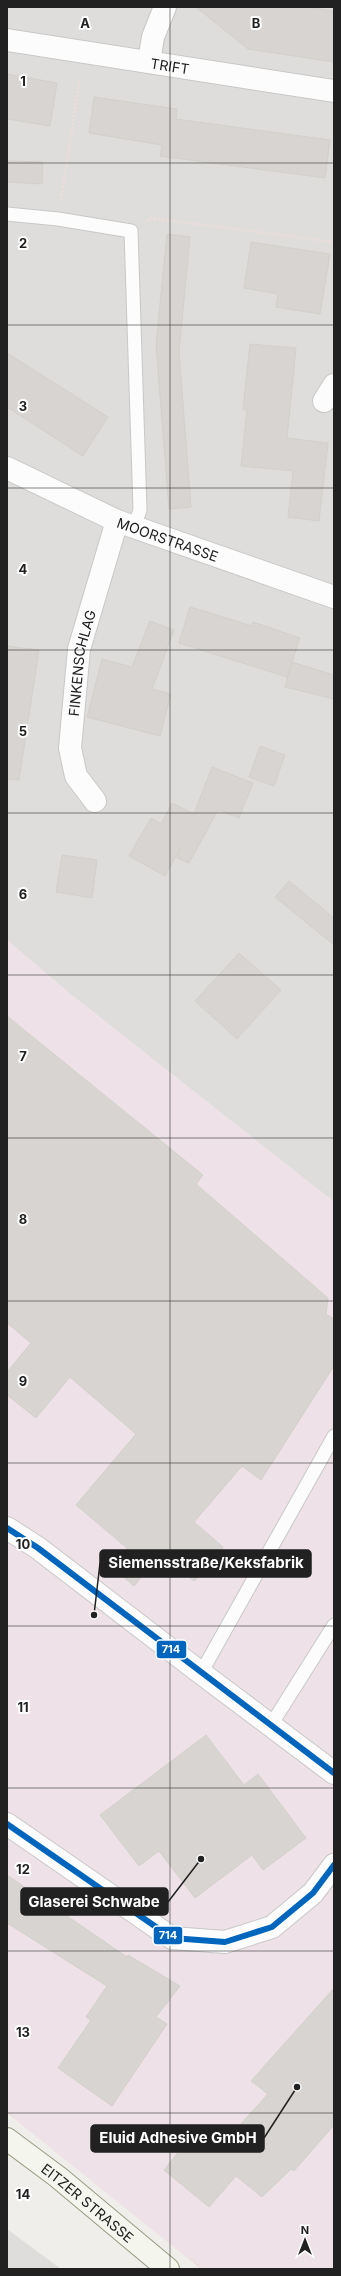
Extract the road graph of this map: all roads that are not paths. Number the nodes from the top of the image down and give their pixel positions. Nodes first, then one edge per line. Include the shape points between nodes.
1 (165, 7) edge
2 (7, 40) edge
3 (148, 62) junction
4 (334, 91) edge
5 (7, 214) edge
6 (7, 468) edge
7 (126, 524) junction
8 (334, 597) edge
9 (95, 801) dead end
10 (334, 1436) edge
11 (7, 1528) edge
12 (334, 1625) edge
13 (201, 1673) junction
14 (271, 1725) junction
15 (334, 1773) edge
16 (7, 1824) edge
17 (334, 1865) edge
18 (7, 2139) edge
19 (168, 2269) edge

1 - 3 street via 153,37
2 - 3 street, TRIFT
3 - 4 street, TRIFT
5 - 7 lane via 131,231 140,510
6 - 7 street, MOORSTRASSE
7 - 8 street, MOORSTRASSE
7 - 9 street, FINKENSCHLAG via 79,648 70,748 76,776
10 - 13 lane
11 - 13 street via 38,1548
12 - 14 lane
13 - 14 street
14 - 15 street
16 - 17 street via 172,1938 225,1942 272,1927 313,1893
18 - 19 main road, EITZER STRASSE via 58,2177

